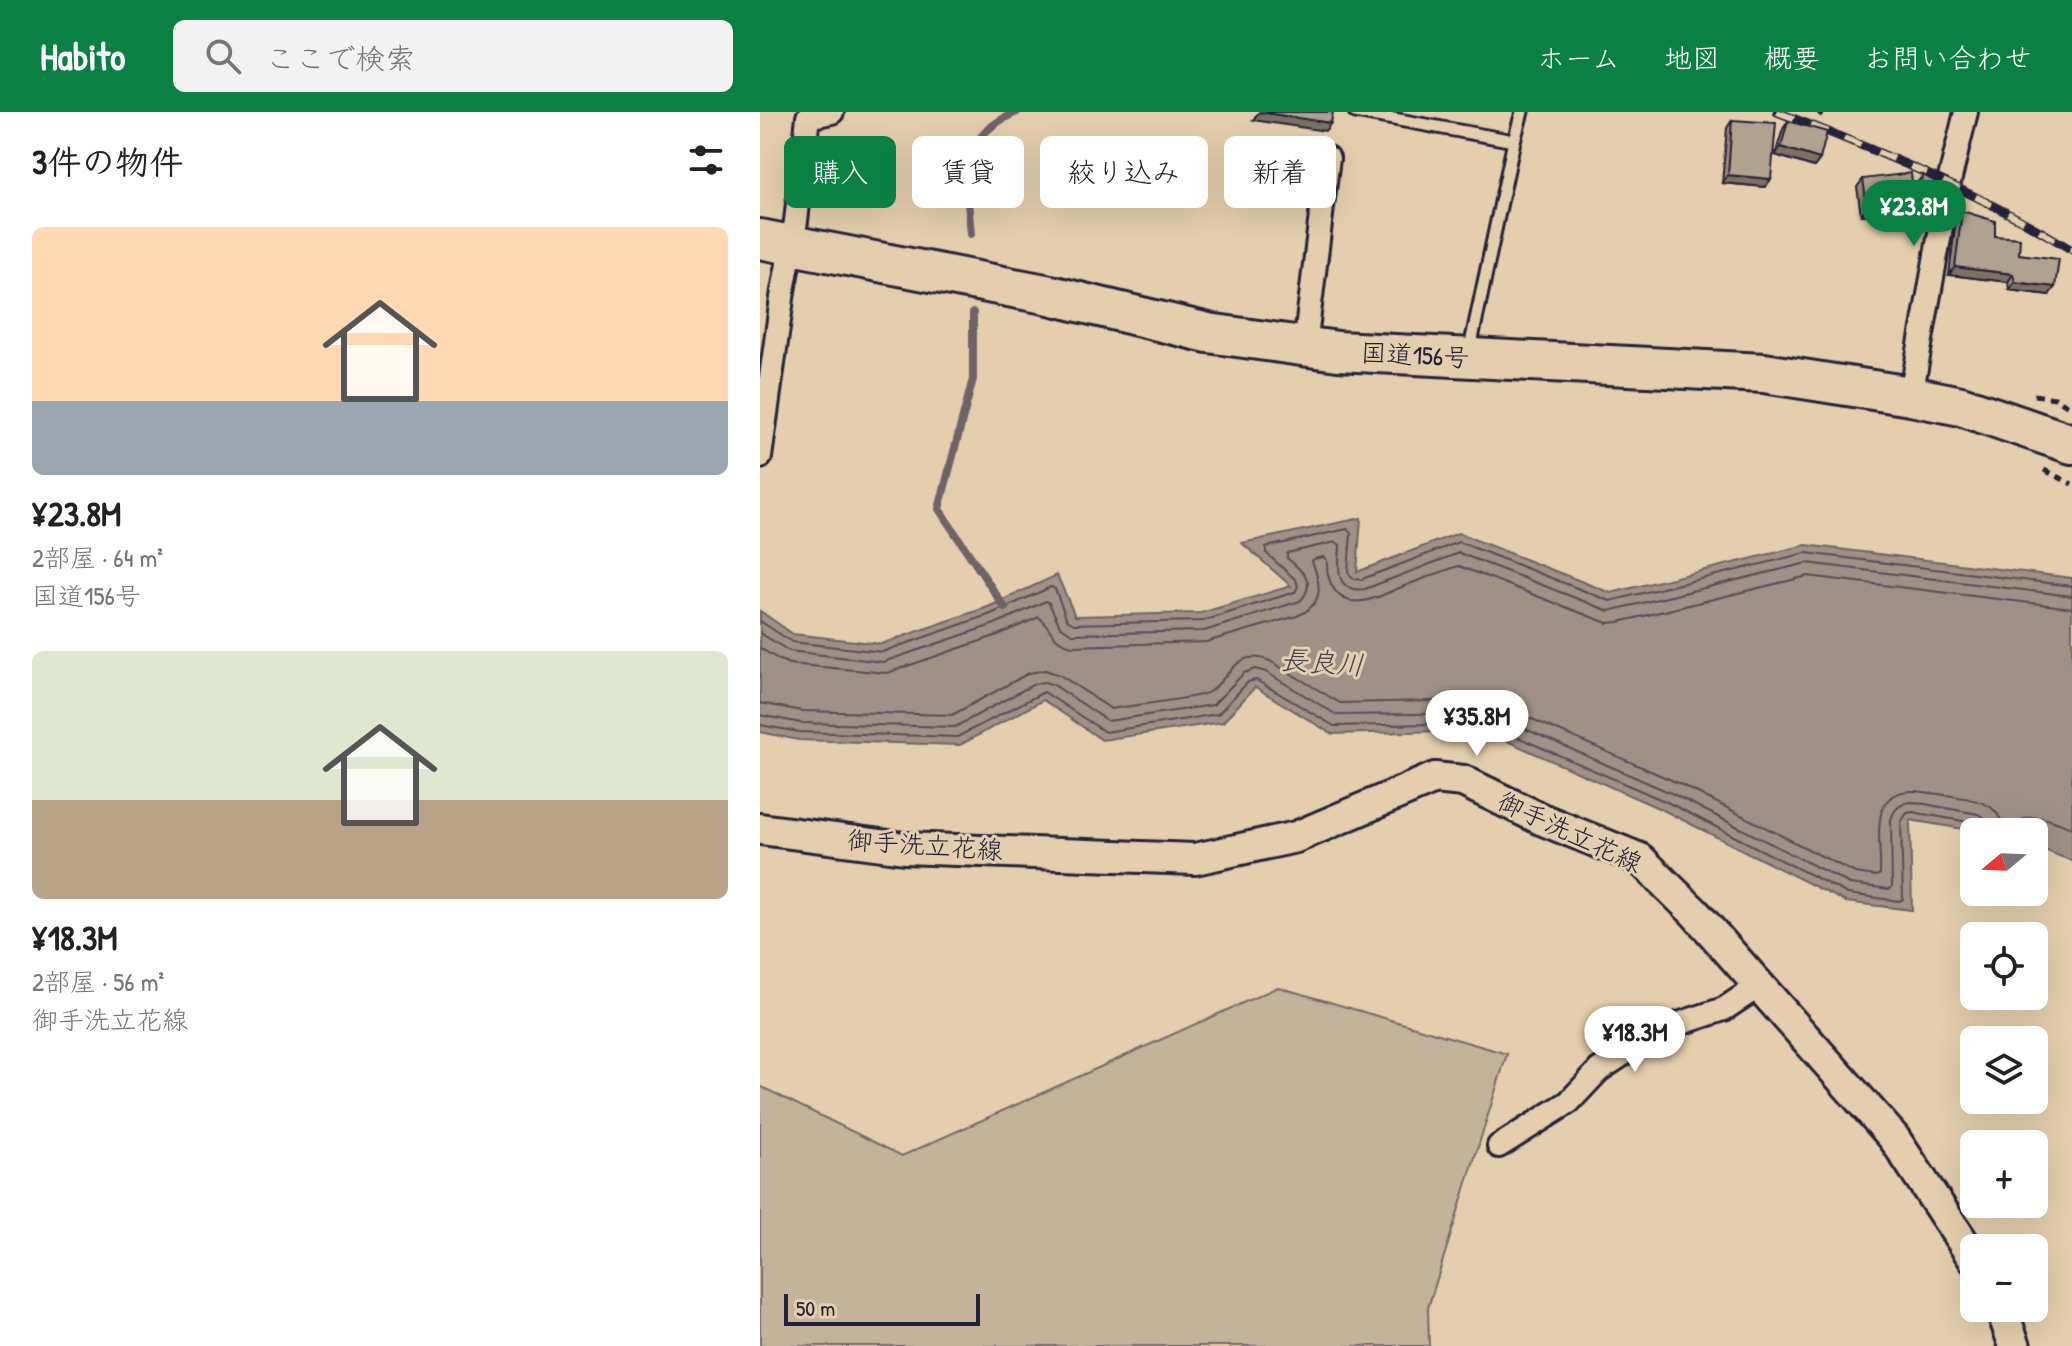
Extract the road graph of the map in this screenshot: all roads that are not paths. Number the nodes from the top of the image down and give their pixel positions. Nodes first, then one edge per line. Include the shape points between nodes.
1 (832, 112) edge
2 (1355, 112) edge
3 (1522, 112) edge
4 (1966, 112) edge
5 (1514, 141) junction
6 (1322, 208) edge
7 (776, 242) edge
8 (1305, 346) junction
9 (1468, 358) junction
10 (1911, 396) junction
11 (2072, 444) edge
12 (760, 457) edge
13 (760, 829) edge
14 (1759, 986) junction
15 (1499, 1146) dead end
16 (1960, 1238) edge
17 (2006, 1322) edge
18 (2015, 1346) edge

1 - 7 street via 808,117
2 - 5 lane
3 - 5 lane
4 - 10 street
5 - 9 lane
6 - 8 street
7 - 8 highway, 国道156号 via 1050,295 1208,333
7 - 12 street via 780,309
8 - 9 highway, 国道156号
9 - 10 highway, 国道156号 via 1764,373
10 - 11 highway, 国道156号 via 1961,406
13 - 14 main road, 御手洗立花線 via 904,848 1195,859 1296,837 1435,778 1463,781 1640,859
14 - 15 street via 1724,1009 1660,1030 1599,1070 1569,1102
14 - 16 main road, 御手洗立花線 via 1894,1138
17 - 18 main road

